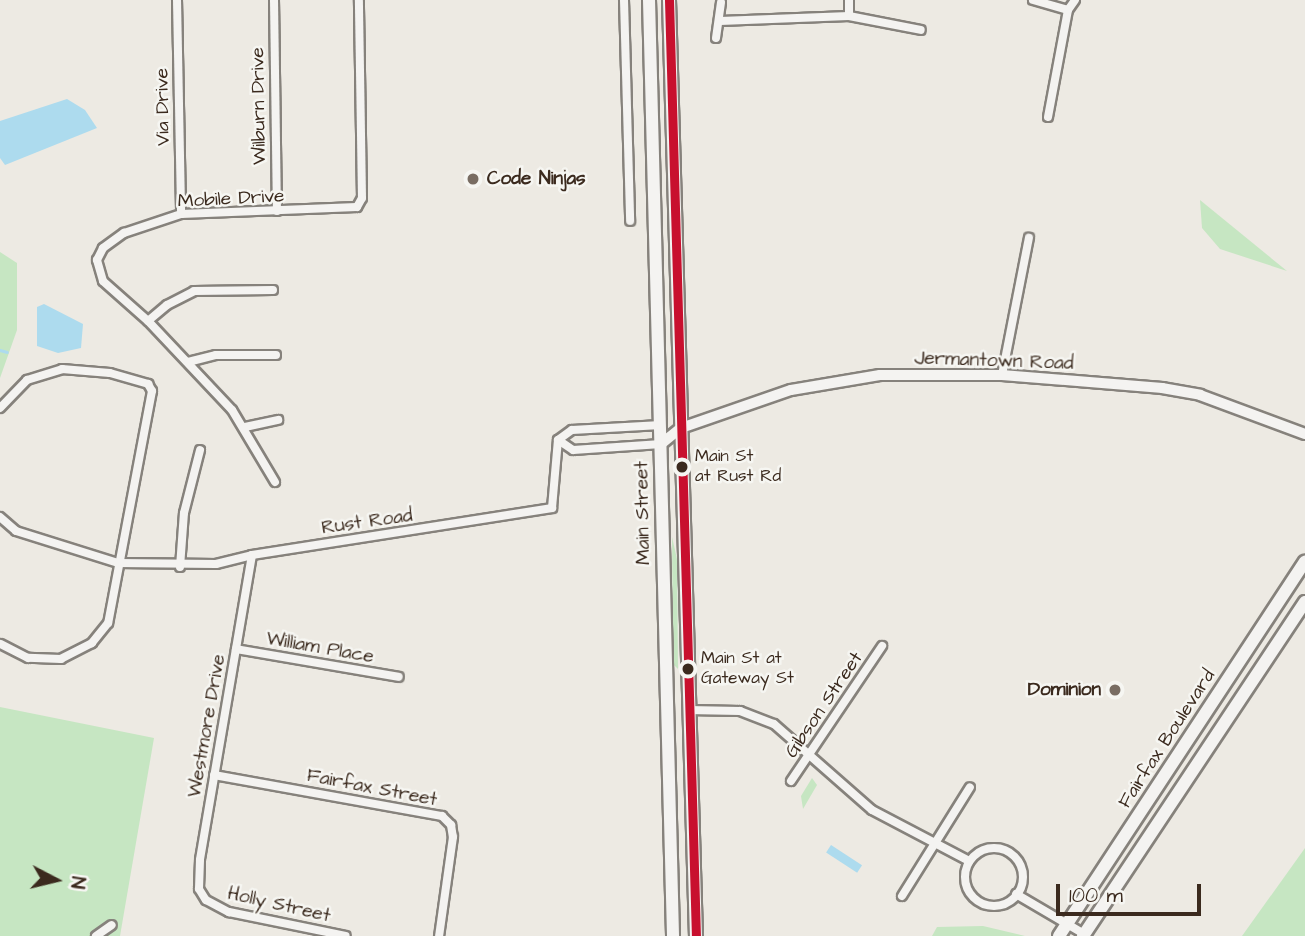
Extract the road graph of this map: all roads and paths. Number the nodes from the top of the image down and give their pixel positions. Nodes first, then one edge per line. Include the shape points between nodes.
1 (177, 0) edge
2 (274, 0) edge
3 (359, 0) edge
4 (624, 0) edge
5 (649, 0) edge
6 (669, 0) edge
7 (849, 0) edge
8 (1033, 0) edge
9 (1066, 0) edge
10 (1075, 0) edge
11 (721, 2) dead end
12 (1069, 10) junction
13 (849, 16) junction
14 (720, 21) junction
15 (921, 30) dead end
16 (716, 38) dead end
17 (1048, 117) dead end
18 (277, 211) junction
19 (181, 214) junction
20 (630, 221) dead end
21 (1029, 238) dead end
22 (273, 290) dead end
23 (148, 321) junction
24 (276, 355) dead end
25 (188, 362) junction
26 (1002, 375) junction
27 (0, 408) edge
28 (278, 420) dead end
29 (661, 425) junction
30 (245, 427) junction
31 (681, 429) junction
32 (1305, 435) edge
33 (558, 440) junction
34 (661, 444) junction
35 (200, 450) dead end
36 (275, 482) dead end
37 (0, 517) edge
38 (251, 555) junction
39 (1305, 561) edge
40 (118, 563) junction
41 (180, 567) junction
42 (1289, 588) junction
43 (1305, 602) edge
44 (0, 643) edge
45 (882, 646) dead end
46 (236, 649) junction
47 (399, 677) dead end
48 (688, 710) junction
49 (1205, 715) junction
50 (1221, 730) junction
51 (811, 752) junction
52 (214, 775) junction
53 (791, 781) dead end
54 (970, 787) dead end
55 (936, 841) junction
56 (969, 861) junction
57 (1016, 894) junction
58 (902, 896) dead end
59 (206, 900) joint
60 (1068, 924) junction
61 (112, 925) dead end
62 (1085, 935) edge
63 (96, 936) edge
64 (340, 936) edge
65 (346, 936) edge
66 (439, 936) edge
67 (673, 936) edge
68 (696, 936) edge
69 (1059, 936) edge

1 - 19 street, Via Drive
2 - 18 street, Wilburn Drive
3 - 18 street, Mobile Drive via 360,203 349,211
4 - 20 street
5 - 29 main road, Main Street
6 - 31 main road, Main Street
7 - 13 street
8 - 12 street
9 - 12 street
10 - 12 street
11 - 14 street
12 - 17 street
13 - 14 street
13 - 15 street
14 - 16 street
18 - 19 street, Mobile Drive
19 - 23 street, Mobile Drive via 124,233 103,248 98,258 103,281
21 - 26 street
22 - 23 street via 194,291
23 - 25 street, Mobile Drive
24 - 25 street via 216,355
25 - 30 street, Mobile Drive
26 - 31 main road, Jermantown Road via 841,379 791,390
26 - 32 main road, Jermantown Road via 1180,391
27 - 40 street via 27,380 62,369 89,369 148,384 153,402
28 - 30 street
29 - 31 main road
29 - 33 street via 572,430
29 - 34 main road, Main Street
30 - 36 street, Mobile Drive
31 - 34 main road, Jermantown Road
31 - 48 main road, Main Street
33 - 34 street via 573,450
33 - 38 street, Rust Road via 552,508
34 - 67 main road, Main Street
35 - 41 street via 184,513
37 - 40 street, Rust Road via 16,531
38 - 41 street, Rust Road
38 - 46 street, Westmore Drive
39 - 42 main road, Fairfax Boulevard
40 - 41 street, Rust Road
40 - 44 street via 111,617 83,650 61,659 39,660
42 - 43 main road
42 - 49 main road, Fairfax Boulevard
43 - 50 main road, Fairfax Boulevard
45 - 51 street, Gibson Street
46 - 47 street, William Place
46 - 52 street, Westmore Drive
48 - 51 street via 740,711 774,724
48 - 68 main road, Main Street
49 - 50 main road
49 - 60 main road, Fairfax Boulevard
50 - 62 main road, Fairfax Boulevard
51 - 53 street, Gibson Street
51 - 55 street via 873,810
52 - 59 street, Westmore Drive via 197,878
52 - 66 street, Fairfax Street via 448,820 453,837
54 - 55 street
55 - 56 street
55 - 58 street
56 - 57 street via 967,889 981,902 1000,905
56 - 57 street via 984,849 1011,853 1022,877
57 - 60 street
59 - 64 street, Holly Street via 238,915
60 - 62 street
60 - 69 main road, Fairfax Boulevard
61 - 63 street
64 - 65 street, Holly Street

